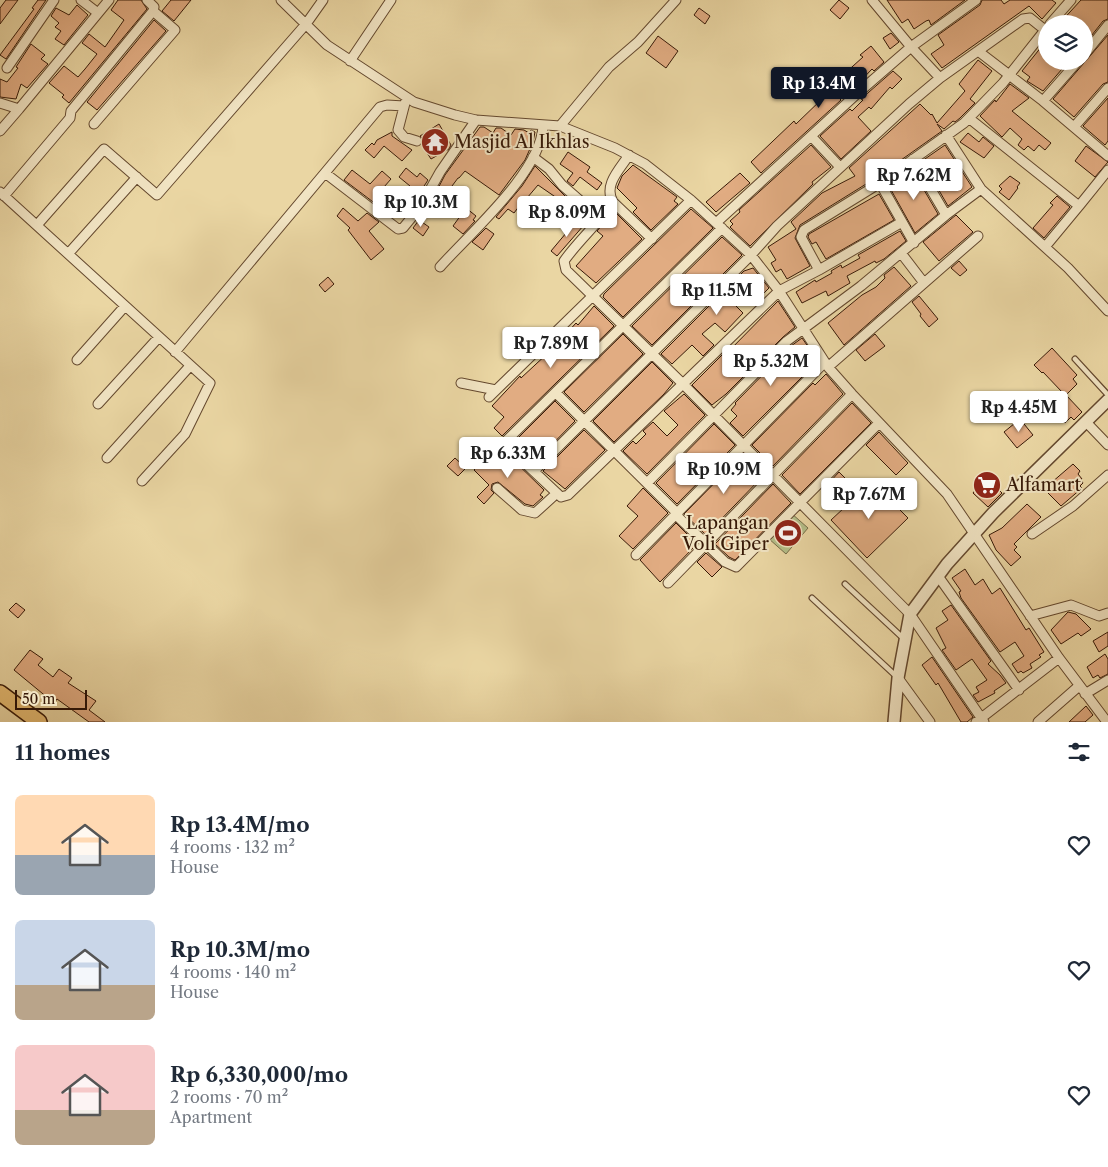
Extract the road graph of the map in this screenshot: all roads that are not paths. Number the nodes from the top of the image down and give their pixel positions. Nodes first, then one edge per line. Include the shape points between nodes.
1 (54, 0) edge
2 (81, 0) edge
3 (109, 0) edge
4 (147, 0) edge
5 (281, 0) edge
6 (323, 0) edge
7 (391, 0) edge
8 (676, 0) edge
9 (873, 0) edge
10 (976, 0) edge
11 (1071, 0) edge
12 (153, 12) junction
13 (98, 13) junction
14 (1058, 15) edge
15 (1038, 22) edge
16 (306, 24) junction
17 (1108, 25) edge
18 (1038, 38) edge
19 (1093, 44) edge
20 (911, 47) junction
21 (978, 51) junction
22 (350, 61) junction
23 (7, 68) dead end
24 (1070, 70) edge
25 (1009, 74) junction
26 (940, 78) junction
27 (1108, 88) edge
28 (1043, 101) junction
29 (405, 102) junction
30 (0, 103) edge
31 (19, 108) junction
32 (970, 119) junction
33 (476, 120) junction
34 (94, 124) dead end
35 (543, 126) junction
36 (560, 126) junction
37 (1074, 127) junction
38 (0, 131) edge
39 (946, 135) junction
40 (811, 136) junction
41 (417, 141) dead end
42 (630, 155) junction
43 (1108, 155) edge
44 (533, 158) junction
45 (913, 159) junction
46 (840, 167) junction
47 (1108, 170) edge
48 (325, 173) junction
49 (137, 177) junction
50 (880, 183) junction
51 (981, 188) junction
52 (2, 194) edge
53 (691, 200) junction
54 (613, 202) junction
55 (1079, 206) junction
56 (946, 215) junction
57 (601, 219) junction
58 (902, 222) junction
59 (36, 225) junction
60 (719, 226) junction
61 (978, 236) dead end
62 (652, 239) junction
63 (914, 243) junction
64 (1045, 247) junction
65 (902, 253) junction
66 (68, 254) junction
67 (751, 255) junction
68 (440, 267) dead end
69 (819, 270) junction
70 (924, 283) junction
71 (779, 291) junction
72 (594, 296) junction
73 (125, 306) junction
74 (1108, 311) edge
75 (624, 326) junction
76 (804, 328) junction
77 (158, 337) junction
78 (175, 352) junction
79 (652, 354) junction
80 (1075, 359) dead end
81 (77, 360) dead end
82 (827, 365) junction
83 (190, 366) junction
84 (461, 383) dead end
85 (683, 384) junction
86 (496, 390) junction
87 (556, 393) junction
88 (852, 394) junction
89 (1108, 395) edge
90 (489, 398) dead end
91 (1108, 400) edge
92 (98, 404) dead end
93 (714, 417) junction
94 (585, 422) junction
95 (1086, 422) junction
96 (880, 423) junction
97 (743, 445) junction
98 (1108, 445) edge
99 (614, 450) junction
100 (108, 458) dead end
101 (535, 470) junction
102 (1108, 474) edge
103 (772, 475) junction
104 (142, 481) dead end
105 (647, 483) junction
106 (497, 488) dead end
107 (557, 493) junction
108 (800, 503) junction
109 (677, 514) junction
110 (975, 533) junction
111 (1032, 534) dead end
112 (705, 544) junction
113 (636, 555) dead end
114 (938, 576) junction
115 (668, 583) dead end
116 (845, 584) dead end
117 (812, 598) dead end
118 (1108, 613) edge
119 (910, 614) junction
120 (1030, 616) junction
121 (904, 638) junction
122 (1059, 658) junction
123 (898, 678) junction
124 (1108, 680) edge
125 (1079, 686) junction
126 (1019, 690) junction
127 (0, 692) edge
128 (1085, 694) junction
129 (981, 721) edge
130 (39, 722) edge
131 (894, 722) edge
132 (930, 722) edge
133 (1038, 722) edge
134 (1107, 722) edge

1 - 23 street
2 - 13 street
3 - 13 street
4 - 12 street via 154,7
5 - 16 street
6 - 16 street
7 - 22 street
8 - 36 street via 638,42 609,67
9 - 20 street
10 - 20 street
11 - 14 street
12 - 34 street via 175,30
12 - 52 street via 71,111 70,118
13 - 31 street
15 - 21 street via 1026,18
16 - 22 street via 327,45
16 - 49 street via 157,195
17 - 19 street
18 - 25 street
20 - 26 street
20 - 40 street
21 - 25 street
21 - 26 street
22 - 29 street
24 - 28 street
25 - 28 street
25 - 32 street
26 - 46 street
27 - 37 street
28 - 37 street
29 - 33 street
29 - 41 street via 398,130 404,137
29 - 48 street via 380,107
30 - 31 street
31 - 38 street
32 - 39 street
32 - 55 street
33 - 35 street
33 - 48 street via 421,206 403,228 398,229
35 - 36 street
35 - 44 street
36 - 42 street
37 - 43 street
39 - 45 street
39 - 51 street
40 - 46 street
40 - 60 street
42 - 53 street
42 - 54 street via 610,187
44 - 57 street
44 - 68 street via 496,208
45 - 50 street
45 - 56 street
46 - 67 street
47 - 55 street
48 - 78 street
49 - 59 street via 104,149
49 - 66 street
50 - 58 street
50 - 69 street via 801,233
51 - 56 street
51 - 64 street
52 - 59 street
53 - 60 street
53 - 62 street
54 - 57 street
54 - 62 street
55 - 64 street
56 - 63 street
57 - 72 street via 564,261 566,270
58 - 63 street
58 - 69 street
59 - 66 street
60 - 67 street
60 - 75 street
61 - 70 street
62 - 72 street
63 - 65 street
64 - 74 street
65 - 70 street
65 - 76 street
66 - 73 street
67 - 71 street
67 - 79 street
69 - 71 street
70 - 82 street
71 - 76 street
71 - 85 street
72 - 75 street
72 - 86 street
73 - 77 street
73 - 81 street
75 - 79 street
75 - 87 street
76 - 82 street
76 - 93 street via 778,350
77 - 78 street
77 - 92 street
78 - 83 street
79 - 85 street
79 - 94 street
80 - 89 lane
82 - 88 street
82 - 97 street
83 - 100 street
83 - 104 street via 210,383 185,434
84 - 86 street
85 - 93 street
85 - 99 street
86 - 90 street
87 - 94 street
87 - 101 street via 506,441 508,447
88 - 96 street
88 - 103 street
91 - 95 street
93 - 97 street
93 - 105 street
94 - 99 street
94 - 101 street
95 - 98 street
95 - 110 street
96 - 108 street
96 - 110 street via 947,494
97 - 103 street
97 - 109 street
99 - 105 street
99 - 107 street via 566,497
101 - 107 street
102 - 111 street via 1073,506
103 - 108 street
103 - 112 street
105 - 109 street
106 - 107 street via 522,510 535,513
108 - 112 street via 736,567 730,566
108 - 119 street
109 - 112 street
109 - 113 street
110 - 114 street
110 - 120 street
112 - 115 street
114 - 119 street
114 - 126 street
116 - 121 lane
117 - 123 lane
118 - 120 street via 1099,616 1071,605
119 - 121 street
119 - 129 street
120 - 122 street
121 - 123 street
122 - 125 street
122 - 126 street
123 - 131 street
123 - 132 street
124 - 128 street
125 - 128 street
125 - 133 street
126 - 129 street
127 - 130 highway
128 - 134 street

